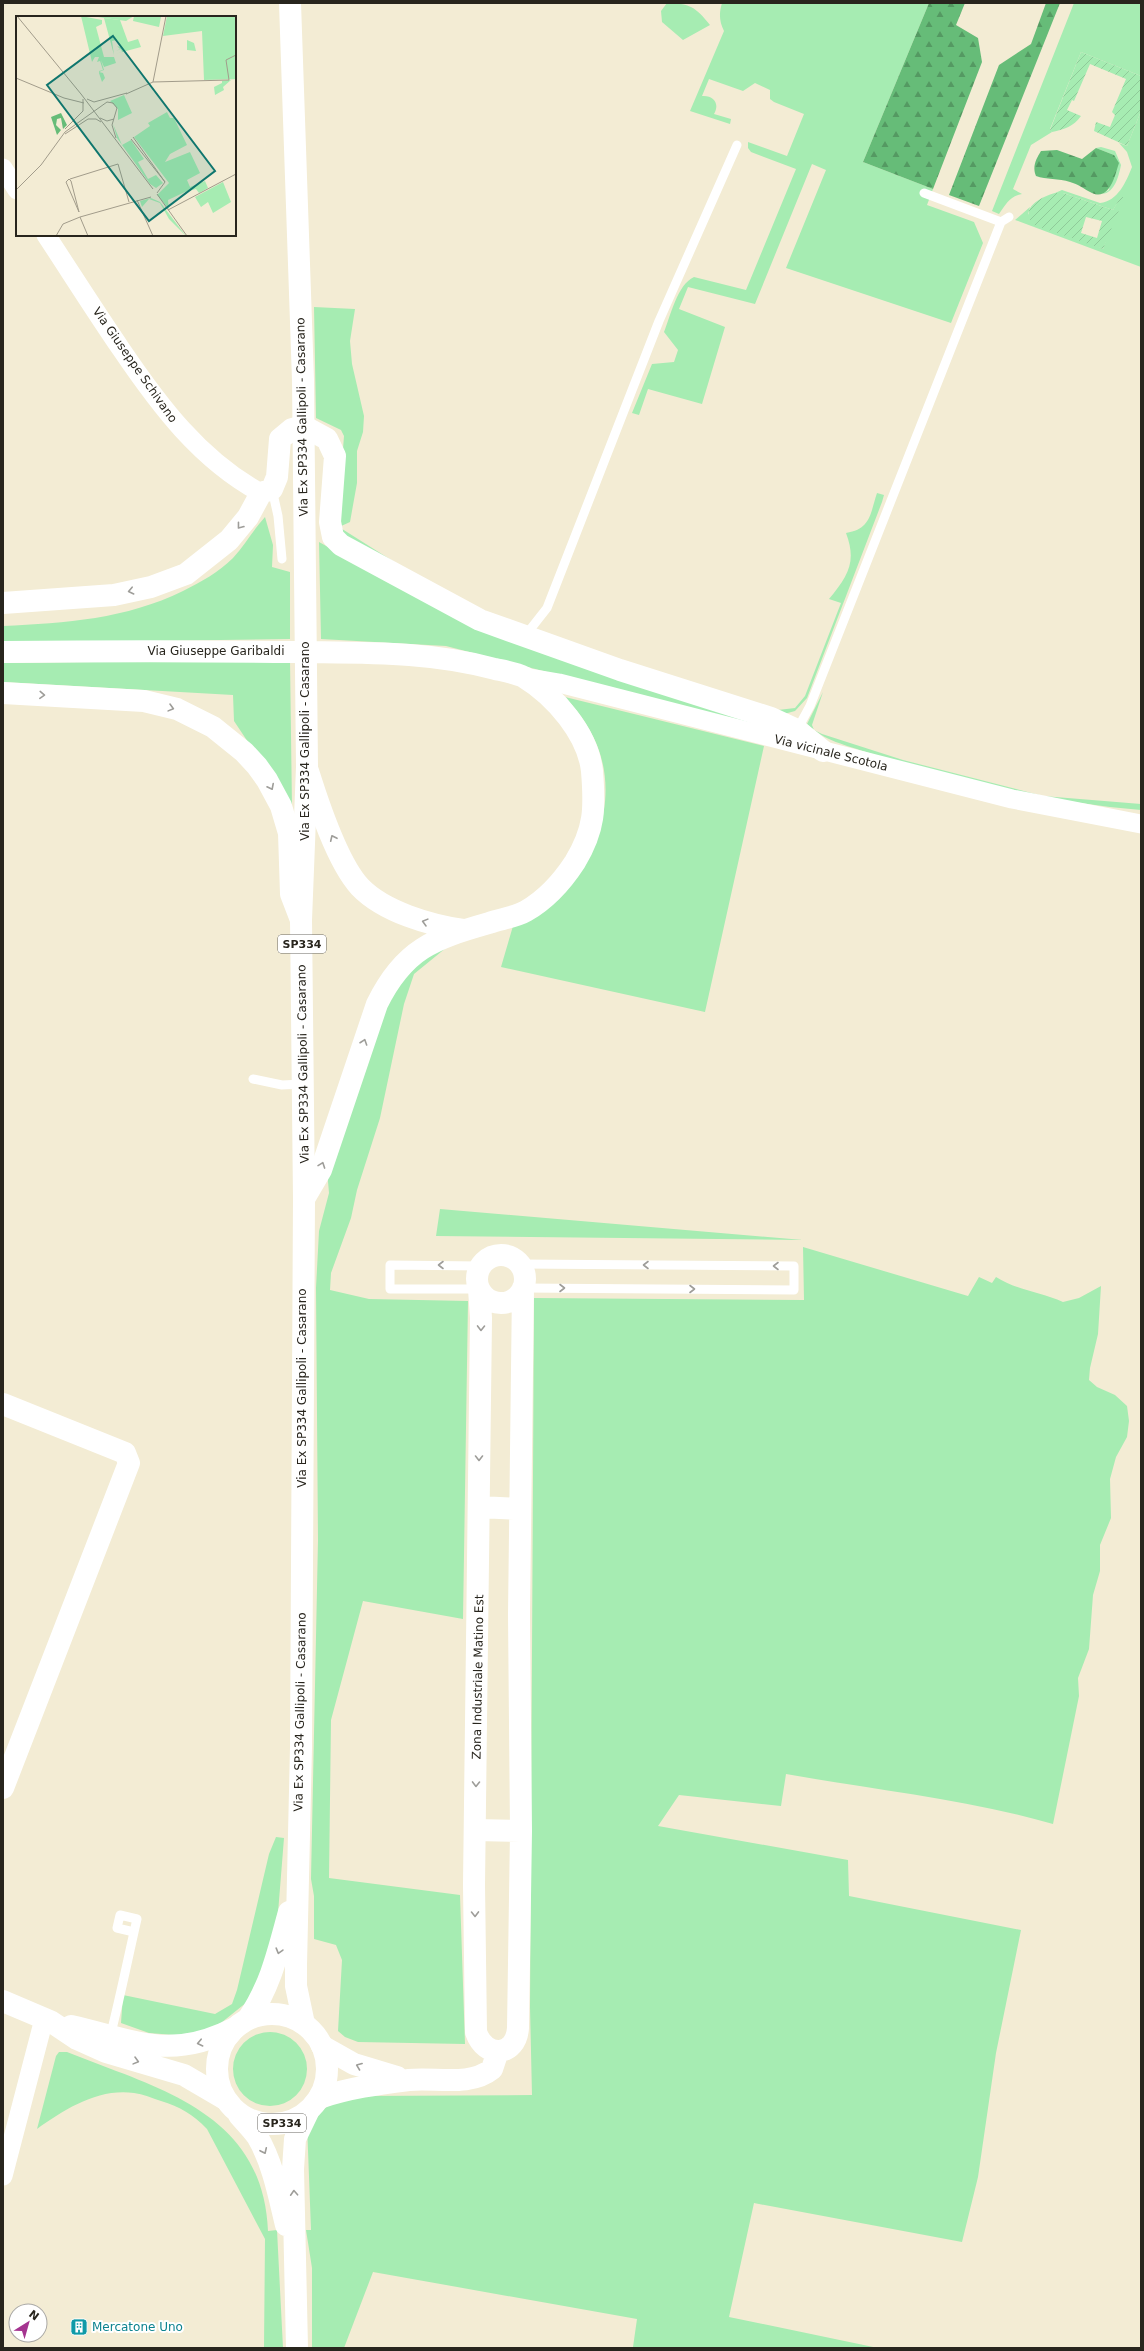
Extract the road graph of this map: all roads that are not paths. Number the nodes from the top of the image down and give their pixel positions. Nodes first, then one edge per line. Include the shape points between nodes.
1 (290, 3) edge
2 (736, 145) dead end
3 (3, 168) edge
4 (16, 188) edge
5 (924, 193) dead end
6 (47, 236) edge
7 (303, 426) junction
8 (266, 491) junction
9 (282, 559) dead end
10 (3, 603) edge
11 (524, 637) junction
12 (3, 652) edge
13 (522, 676) junction
14 (3, 692) edge
15 (797, 730) junction
16 (823, 751) junction
17 (307, 767) junction
18 (1141, 824) edge
19 (301, 920) junction
20 (463, 930) junction
21 (253, 1079) dead end
22 (303, 1084) junction
23 (304, 1200) junction
24 (520, 1264) junction
25 (480, 1266) junction
26 (523, 1288) junction
27 (479, 1289) junction
28 (3, 1404) edge
29 (479, 1507) junction
30 (520, 1509) junction
31 (3, 1788) edge
32 (475, 1830) junction
33 (521, 1831) junction
34 (297, 1886) junction
35 (134, 1932) dead end
36 (3, 2001) edge
37 (47, 2020) junction
38 (241, 2024) junction
39 (304, 2024) junction
40 (108, 2043) junction
41 (322, 2046) junction
42 (498, 2051) junction
43 (410, 2080) junction
44 (229, 2103) junction
45 (314, 2104) junction
46 (3, 2176) edge
47 (294, 2260) junction
48 (297, 2348) edge

1 - 7 main road, Via Ex SP334 Gallipoli - Casarano / SP334
2 - 11 lane via 659,321 547,608
3 - 4 street
5 - 15 lane via 1005,220 810,706
6 - 8 street, Via Giuseppe Schivano via 165,410 205,453 241,482
7 - 8 main road via 292,429 280,438 277,477
7 - 11 main road via 328,438 335,456 330,522 333,537 341,545 480,620
7 - 17 main road, Via Ex SP334 Gallipoli - Casarano / SP334
8 - 9 lane via 278,516
8 -> 10 main road via 229,540 186,574 151,587 114,595
11 - 15 main road via 750,710
12 - 13 main road, Via Giuseppe Garibaldi via 411,653 467,661
13 - 16 street, Via vicinale Scotola
13 - 20 main road via 562,710 581,737 591,763 594,813 587,839 556,888 525,912
14 -> 19 main road via 144,701 177,710 213,727 257,766 281,806 289,833 291,894
15 - 16 main road
16 - 18 street, Via vicinale Scotola via 1012,799
17 - 19 main road, Via Ex SP334 Gallipoli - Casarano / SP334
20 -> 17 main road via 420,921 389,908 361,887 344,862 319,808
19 - 22 main road, Via Ex SP334 Gallipoli - Casarano / SP334
23 -> 20 main road via 321,1170 377,1004 389,980 405,961 438,939
21 - 22 lane via 282,1085
22 - 23 main road, Via Ex SP334 Gallipoli - Casarano / SP334
23 - 34 main road, Via Ex SP334 Gallipoli - Casarano / SP334 via 301,1747
24 - 25 main road via 511,1256 499,1254 488,1258
24 - 26 main road via 525,1276
26 -> 24 lane via 794,1290 794,1266
25 - 27 main road, Zona Industriale Matino Est via 477,1277
25 -> 27 lane via 390,1265 390,1289
26 - 27 main road via 516,1298 506,1302 486,1298
26 - 30 main road
27 -> 29 main road, Zona Industriale Matino Est
28 - 31 main road via 125,1452 129,1463
29 - 30 main road
29 -> 32 main road, Zona Industriale Matino Est
30 - 33 main road
32 - 33 main road
32 -> 42 main road, Zona Industriale Matino Est via 476,2032 484,2047
33 - 42 main road via 518,2036 512,2045
34 -> 38 main road, Via Ex SP334 Gallipoli - Casarano / SP334 via 271,1976 262,1998
34 - 39 main road, Via Ex SP334 Gallipoli - Casarano / SP334 via 296,1986
35 - 40 lane
36 - 37 main road
37 - 40 main road via 77,2039
37 - 46 street
38 - 39 main road, SP334 via 262,2015 277,2014 291,2017
38 -> 40 main road via 209,2040 174,2047 136,2042
38 - 44 main road, SP334 via 223,2044 217,2064 217,2076
39 - 41 main road, SP334
40 -> 44 main road via 184,2075
43 -> 41 main road via 354,2064
41 - 45 main road, SP334 via 327,2074 325,2085
42 - 43 main road via 492,2069 481,2077
43 - 45 main road via 351,2088
44 - 45 main road, SP334 via 243,2116 267,2124 293,2120
44 -> 47 main road, SP334 via 257,2136 267,2158 277,2186
47 -> 45 main road, SP334 via 295,2140
47 - 48 main road, SP334

